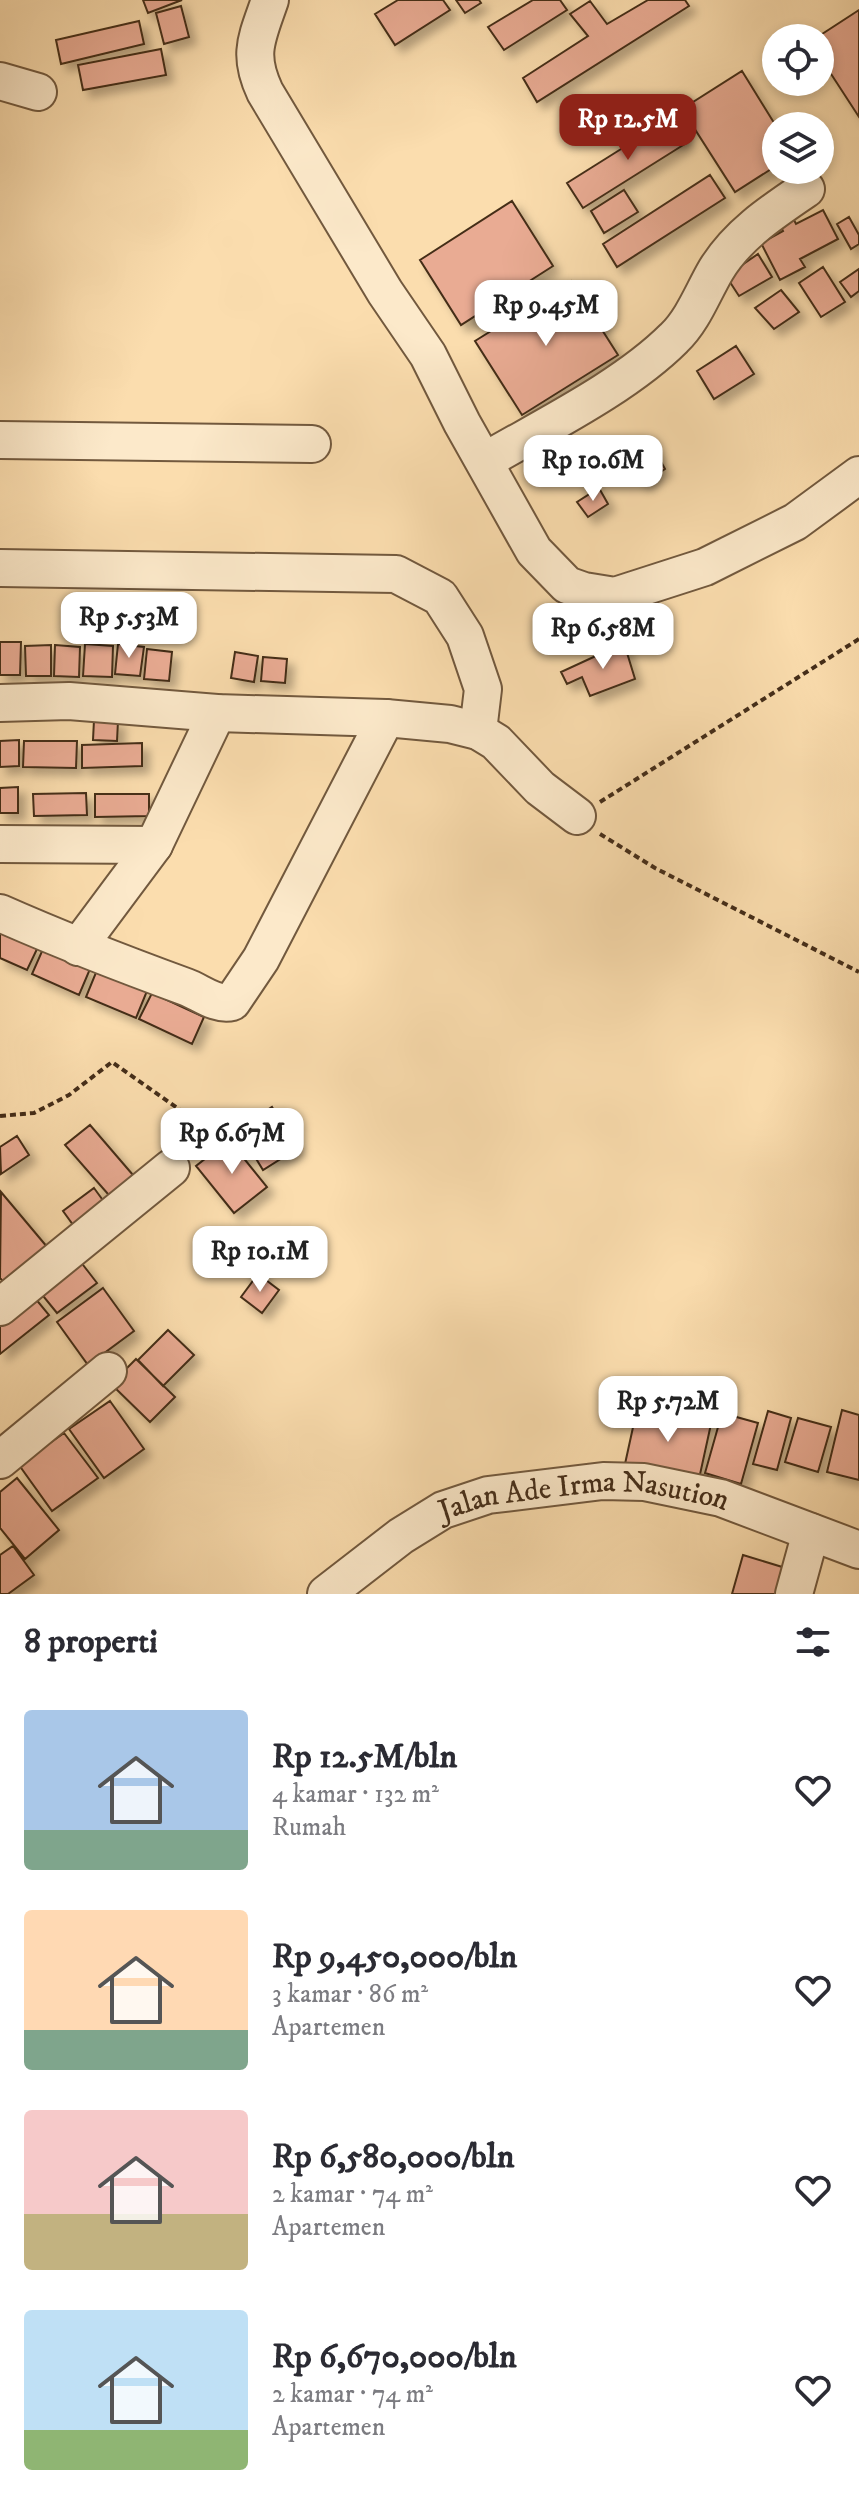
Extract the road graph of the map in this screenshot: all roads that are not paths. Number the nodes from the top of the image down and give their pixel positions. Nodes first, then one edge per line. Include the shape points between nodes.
1 (270, 0) edge
2 (0, 81) edge
3 (38, 92) dead end
4 (806, 189) dead end
5 (0, 440) edge
6 (312, 444) dead end
7 (485, 461) junction
8 (859, 475) edge
9 (0, 568) edge
10 (0, 703) edge
11 (217, 713) junction
12 (386, 718) junction
13 (478, 731) junction
14 (577, 816) road end
15 (0, 844) edge
16 (154, 845) junction
17 (0, 913) edge
18 (78, 947) junction
19 (171, 1168) dead end
20 (0, 1307) edge
21 (108, 1371) dead end
22 (0, 1460) edge
23 (811, 1532) junction
24 (859, 1550) edge
25 (326, 1594) edge
26 (794, 1594) edge

1 - 7 street via 256,43 260,81 428,355
2 - 3 street
4 - 7 street via 743,237 717,268 676,336 660,350 607,389
5 - 6 street
7 - 8 street via 534,551 559,577 584,591 615,596 705,567 795,522
9 - 13 street via 396,574 440,597 465,636 483,689
10 - 11 street via 69,701
11 - 12 street
11 - 16 street
12 - 13 street
12 - 18 street via 261,959 232,1002 219,1002
13 - 14 street
15 - 16 street
16 - 18 street
17 - 18 street
19 - 20 street
21 - 22 street
23 - 24 street, Jalan Ade Irma Nasution
23 - 25 street, Jalan Ade Irma Nasution via 688,1490 603,1481 558,1486 488,1495 443,1510
23 - 26 street

